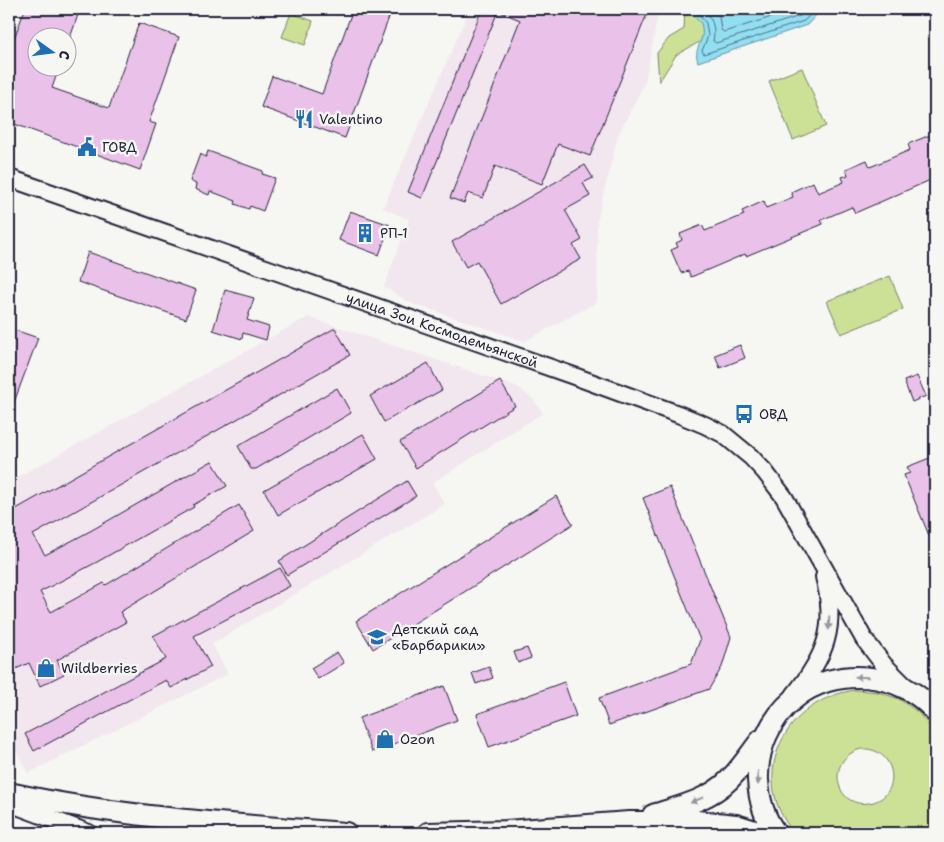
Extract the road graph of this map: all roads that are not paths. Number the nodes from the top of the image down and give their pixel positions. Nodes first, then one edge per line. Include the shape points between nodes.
1 (9, 178) edge
2 (818, 558) junction
3 (912, 691) junction
4 (935, 698) edge
5 (935, 712) edge
6 (780, 713) junction
7 (768, 731) junction
8 (9, 793) edge
9 (9, 802) edge
10 (629, 822) junction
11 (89, 833) edge
12 (346, 833) edge
13 (428, 833) edge
14 (761, 833) edge
15 (776, 833) edge

1 - 2 street, улица Зои Космодемьянской via 705,424 738,445 765,472 797,518
2 - 3 street via 873,652
2 -> 6 street via 826,587 828,633 823,652 811,674
3 - 4 main road
3 - 5 main road
3 -> 6 main road via 885,680 851,677 815,687 795,698
6 - 7 main road
7 -> 10 main road via 742,766 716,791 680,807
7 -> 15 main road via 759,763 759,790 764,810
8 - 12 main road via 155,816
9 - 11 street
10 - 13 main road
10 - 14 main road via 717,822 736,824

